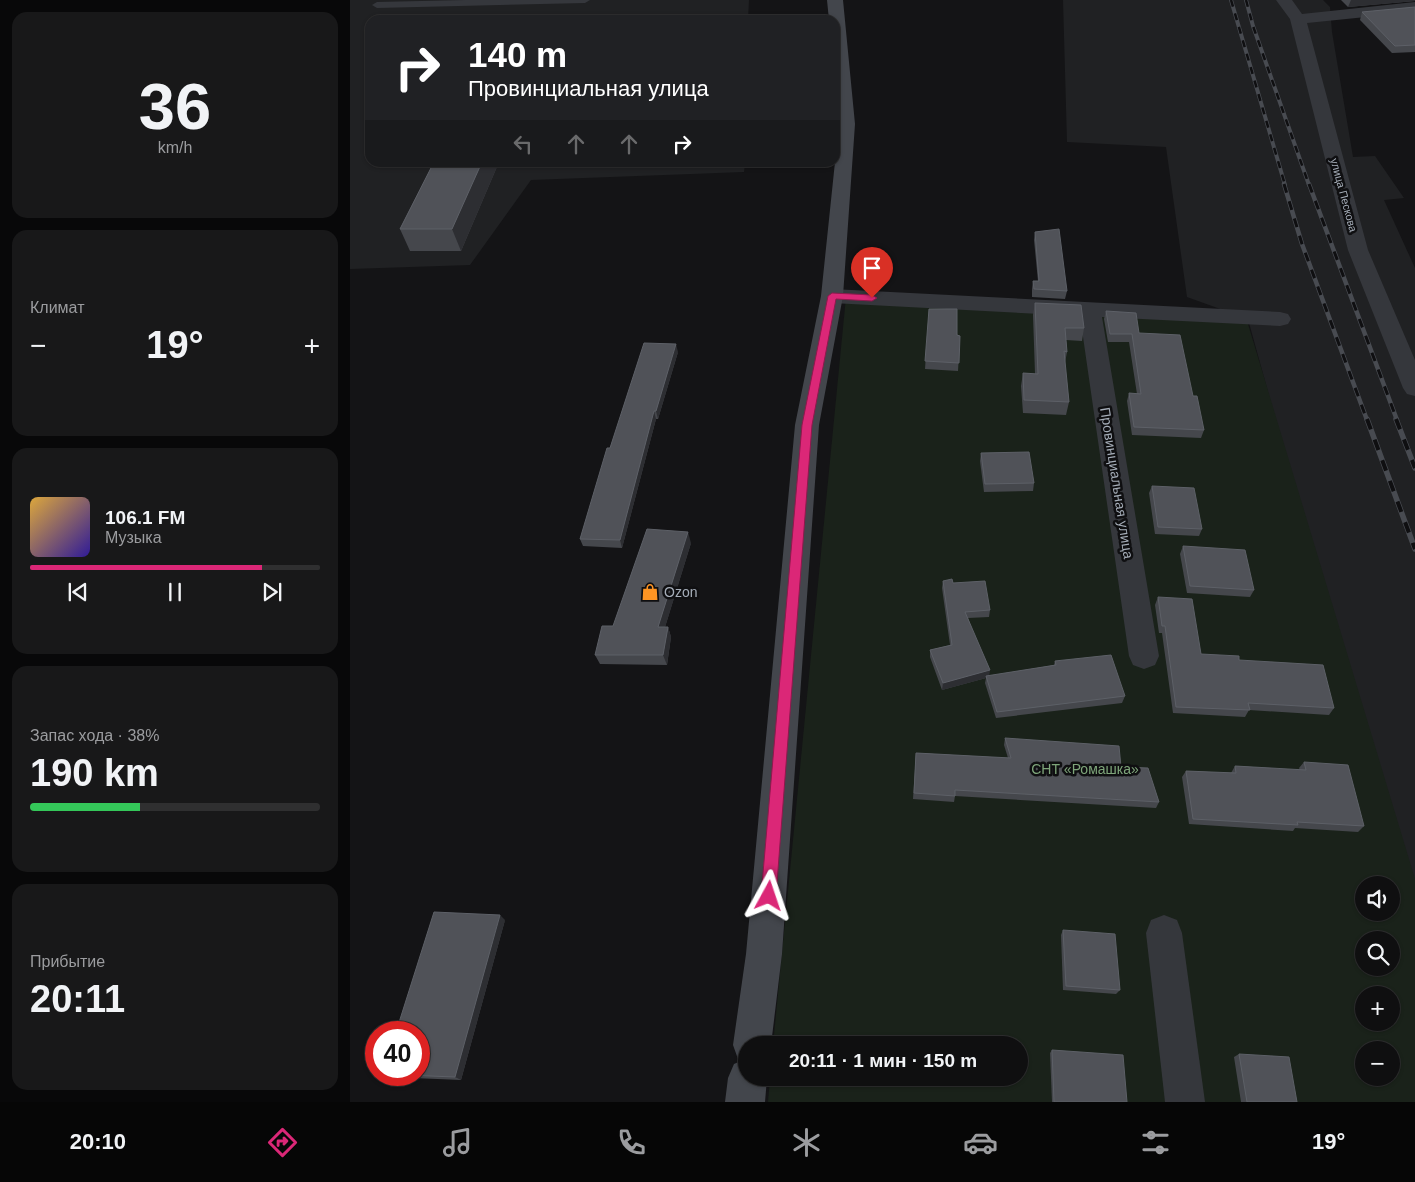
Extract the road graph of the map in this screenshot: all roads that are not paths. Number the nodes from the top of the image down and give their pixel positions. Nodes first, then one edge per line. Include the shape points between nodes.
1 (585, 0) edge
2 (836, 0) edge
3 (1284, 0) edge
4 (378, 5) dead end
5 (1415, 7) edge
6 (837, 15) edge
7 (1298, 19) junction
8 (840, 50) edge
9 (832, 296) junction
10 (1090, 310) junction
11 (1280, 319) dead end
12 (1415, 388) edge
13 (1144, 656) dead end
14 (1164, 933) dead end
15 (753, 1036) edge
16 (747, 1086) edge
17 (744, 1102) edge
18 (1185, 1102) edge

1 - 4 lane
2 - 6 street
3 - 7 street, улица Пескова
5 - 7 street
7 - 12 street, улица Пескова via 1358,250
8 - 9 street via 846,124
9 - 10 street
9 - 15 street via 807,425 764,954
10 - 11 street
10 - 13 street, Провинциальная улица
14 - 18 street
16 - 17 street

